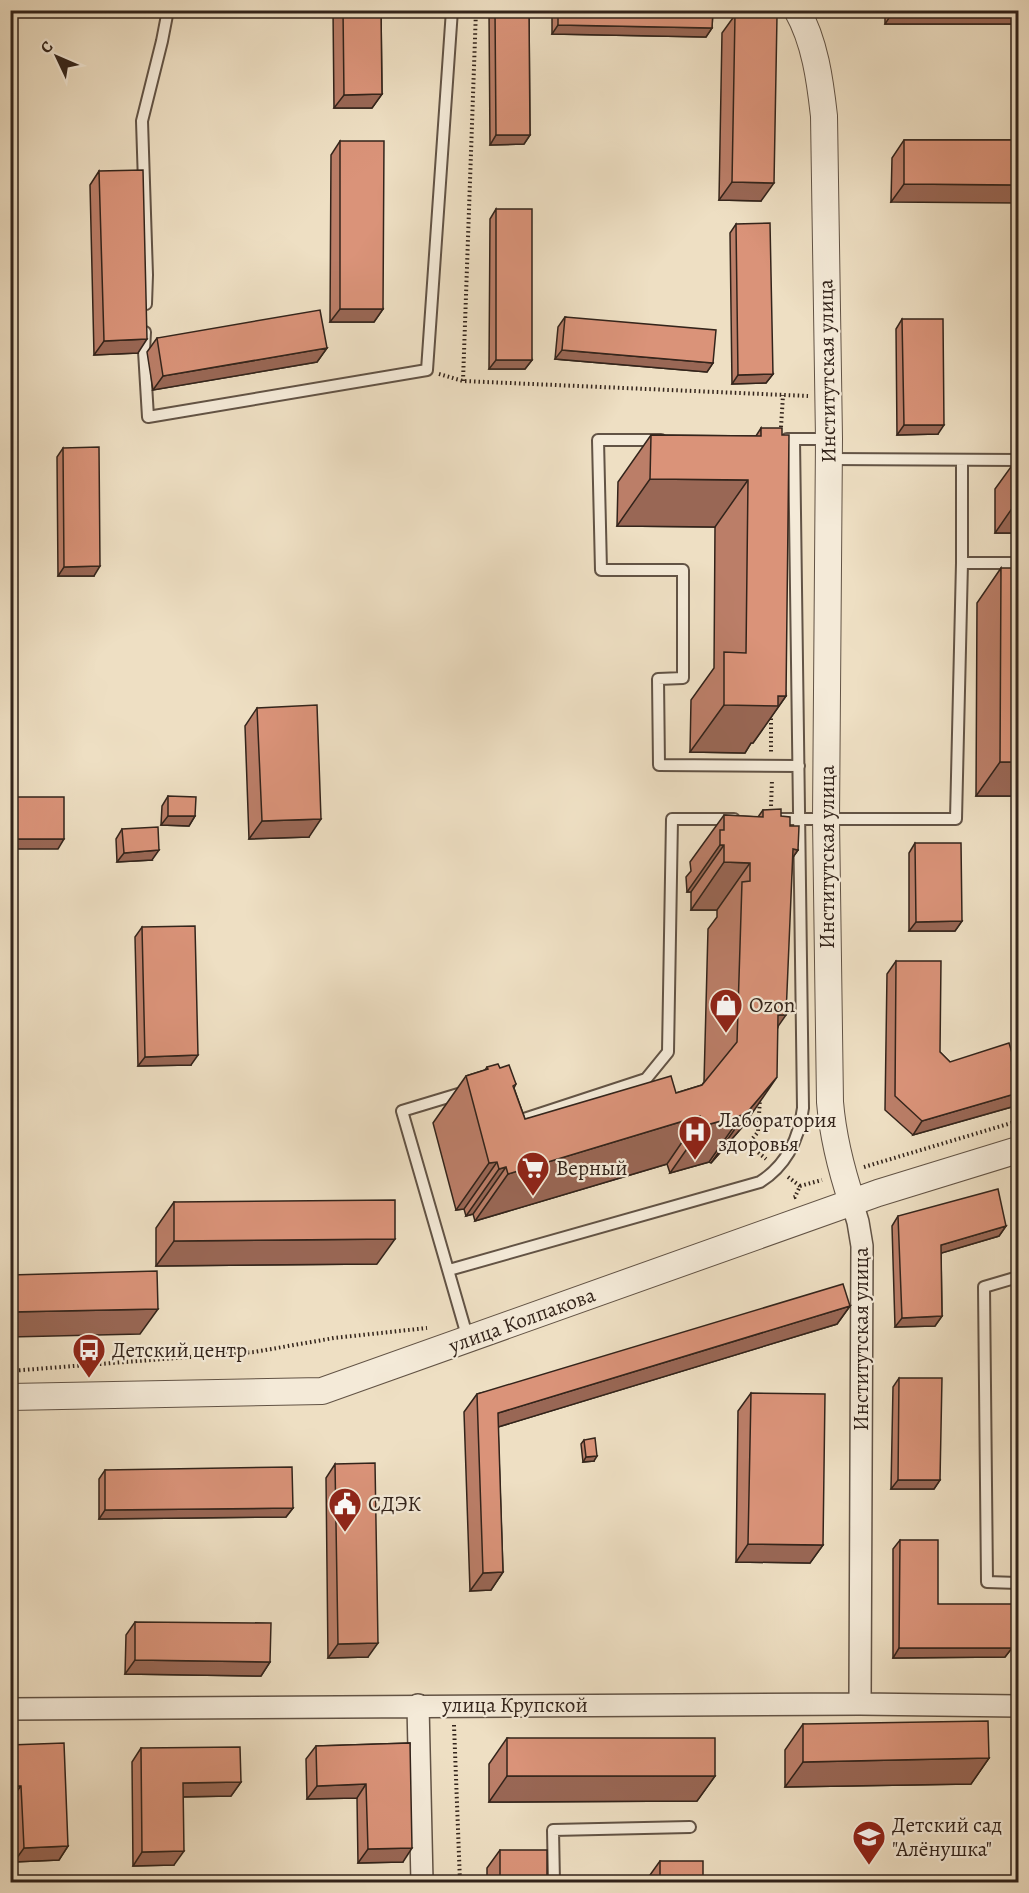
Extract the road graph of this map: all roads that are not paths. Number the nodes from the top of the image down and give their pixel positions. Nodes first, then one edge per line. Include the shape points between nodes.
1 (168, 10) edge
2 (452, 10) edge
3 (797, 10) edge
4 (781, 439) edge
5 (794, 439) junction
6 (667, 440) edge
7 (829, 449) junction
8 (962, 460) junction
9 (1018, 460) edge
10 (962, 563) junction
11 (1018, 563) edge
12 (799, 766) junction
13 (749, 819) edge
14 (771, 819) edge
15 (826, 819) junction
16 (800, 820) junction
17 (470, 1091) edge
18 (511, 1101) edge
19 (1018, 1150) edge
20 (852, 1202) junction
21 (449, 1270) junction
22 (1018, 1277) edge
23 (468, 1339) junction
24 (10, 1397) edge
25 (1018, 1583) edge
26 (860, 1704) junction
27 (418, 1705) junction
28 (1018, 1706) edge
29 (10, 1709) edge
30 (690, 1827) dead end
31 (422, 1882) edge
32 (554, 1882) edge

1 - 2 lane via 142,121 148,417 427,370
3 - 7 street, Институтская улица via 816,63 824,116
4 - 5 lane
5 - 7 lane
5 - 12 lane
6 - 12 lane via 598,440 601,570 683,570 683,678 657,679 659,765
7 - 8 lane
7 - 15 street, Институтская улица
8 - 9 lane
8 - 10 lane
10 - 11 lane
10 - 15 lane via 956,819
12 - 16 lane
13 - 18 lane via 672,819 668,1052 646,1079 518,1121
14 - 16 lane
15 - 16 lane
15 - 20 street, Институтская улица via 830,1102 832,1131
16 - 21 lane via 803,1108 801,1126 783,1161 760,1182
17 - 21 lane via 402,1111
19 - 20 street, улица Колпакова
20 - 23 street, улица Колпакова
20 - 26 street, Институтская улица via 862,1246
21 - 23 lane
22 - 25 lane via 984,1287 987,1582
23 - 24 street, улица Колпакова via 322,1391
26 - 27 street, улица Крупской
26 - 28 street, улица Крупской
27 - 29 street, улица Крупской
27 - 31 street
30 - 32 lane via 553,1830

